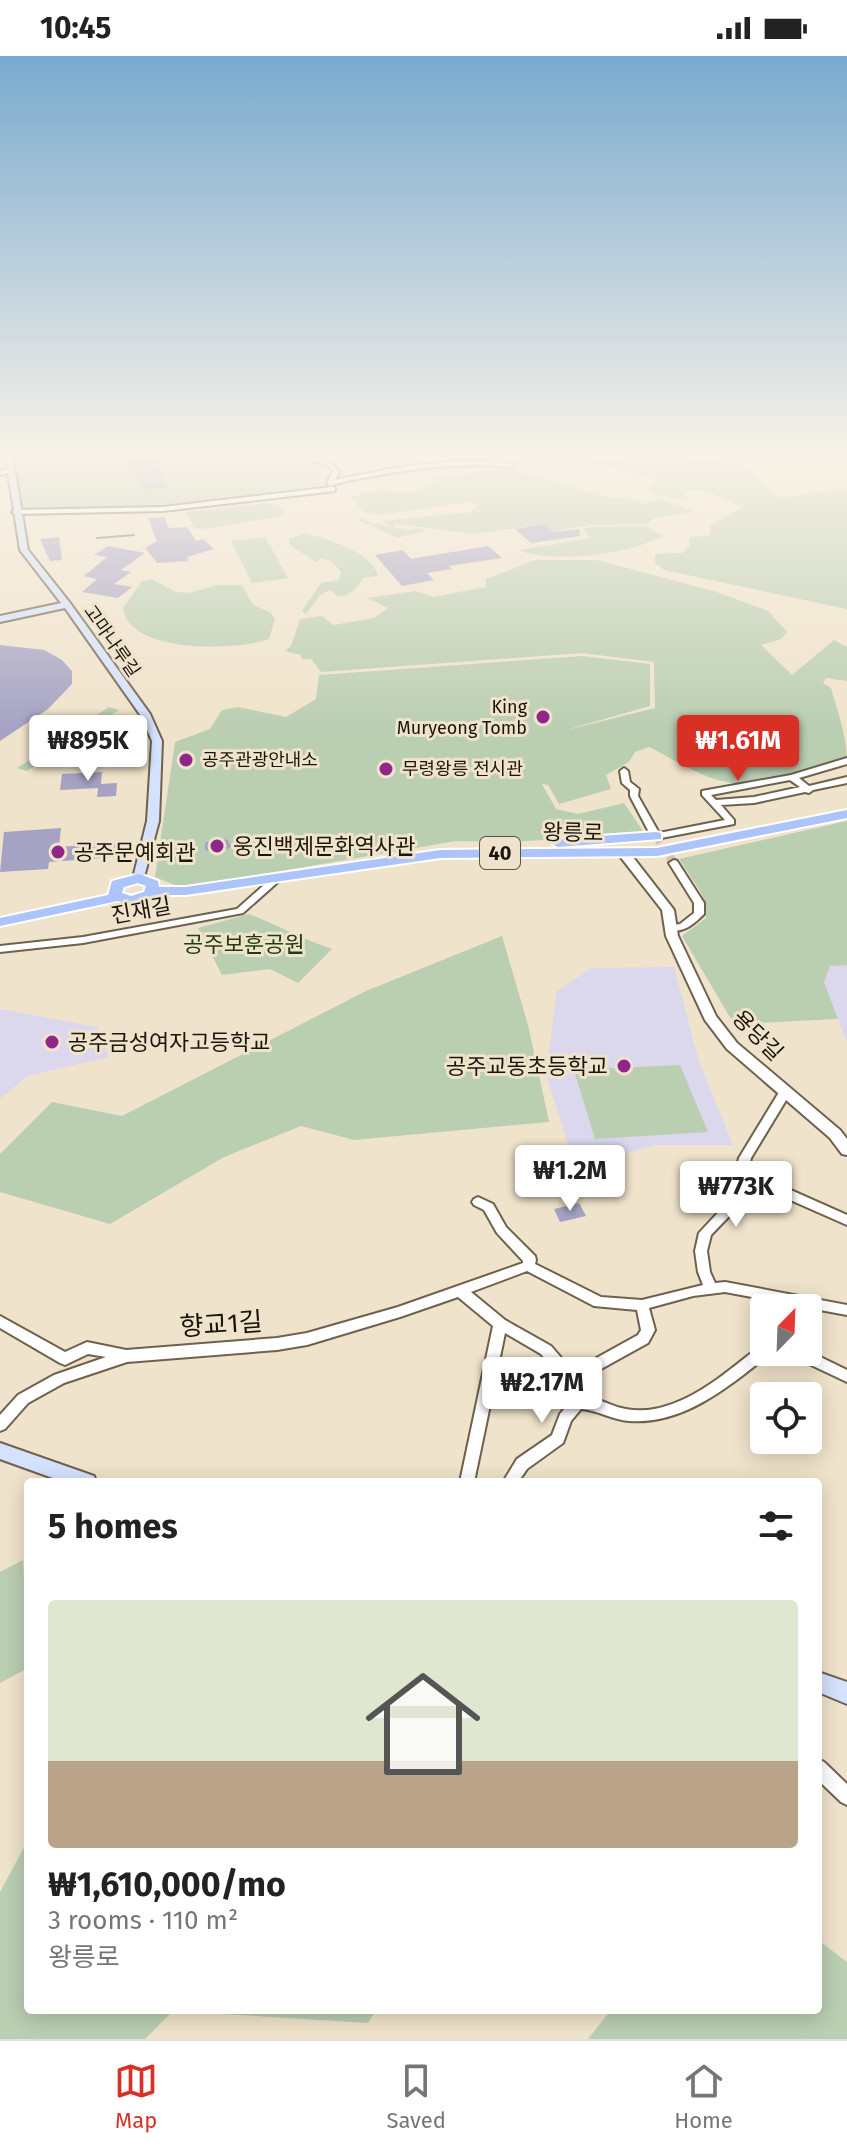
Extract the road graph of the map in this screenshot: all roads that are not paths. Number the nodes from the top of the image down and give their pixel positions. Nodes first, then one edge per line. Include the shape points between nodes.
1 (23, 546) edge
2 (67, 605) junction
3 (0, 616) edge
4 (847, 761) edge
5 (624, 771) dead end
6 (792, 777) junction
7 (847, 780) edge
8 (809, 790) junction
9 (714, 803) junction
10 (847, 814) edge
11 (656, 836) junction
12 (479, 853) junction
13 (625, 855) junction
14 (674, 863) tunnel mouth
15 (139, 878) junction
16 (276, 879) junction
17 (153, 891) junction
18 (117, 897) junction
19 (0, 922) edge
20 (670, 928) junction
21 (0, 949) edge
22 (785, 1092) junction
23 (847, 1150) edge
24 (741, 1173) junction
25 (478, 1202) dead end
26 (847, 1220) edge
27 (528, 1266) junction
28 (711, 1288) junction
29 (459, 1290) junction
30 (751, 1294) edge
31 (642, 1305) junction
32 (822, 1306) edge
33 (847, 1310) edge
34 (500, 1324) junction
35 (3, 1326) edge
36 (127, 1356) junction
37 (750, 1362) edge
38 (822, 1364) edge
39 (847, 1376) edge
40 (587, 1398) junction
41 (0, 1425) edge
42 (0, 1451) edge
43 (76, 1478) edge
44 (468, 1478) edge
45 (513, 1478) edge
46 (822, 1684) edge
47 (847, 1693) edge
48 (822, 1772) edge
49 (847, 1796) edge

1 - 2 main road, 고마나루길
2 - 3 main road, 고마나루길
2 - 15 main road, 고마나루길 via 146,716 157,741 153,821
4 - 6 street
5 - 11 street
6 - 8 street
6 - 9 street via 705,793
7 - 8 street
8 - 9 street
9 - 11 street via 731,822
10 - 13 main road, 왕릉로 / 40
11 - 12 main road
12 - 13 main road, 왕릉로 / 40
12 - 16 main road, 왕릉로 / 40
13 - 20 street, 용당길 via 668,910
14 - 20 street via 699,903 699,914 683,927
15 - 17 main road via 153,884
15 - 18 main road, 왕릉로 / 40 via 117,884
16 - 17 main road, 왕릉로 / 40
16 - 21 street, 진재길 via 240,911 83,940
17 - 18 main road, 왕릉로 / 40 via 138,900
18 - 19 main road, 왕릉로 / 40
20 - 22 street, 용당길 via 710,1017 732,1046
22 - 23 street, 용당길
22 - 24 street
24 - 26 street
24 - 28 street via 733,1205 705,1233 701,1251
25 - 27 street via 489,1207 501,1230 530,1260
27 - 29 street, 향교1길
27 - 31 street via 599,1302
28 - 30 street
28 - 31 street
29 - 34 street
29 - 36 street, 향교1길 via 292,1342
31 - 40 street via 648,1330 643,1339 596,1365
32 - 33 street
34 - 40 street via 546,1350
34 - 44 street
35 - 36 street via 65,1359 87,1348
36 - 41 street, 향교1길 via 47,1385 23,1399
37 - 40 street via 705,1395 650,1415 624,1415
38 - 39 street
40 - 45 street via 565,1418 558,1439 522,1464
42 - 43 main road
46 - 47 main road
48 - 49 street

